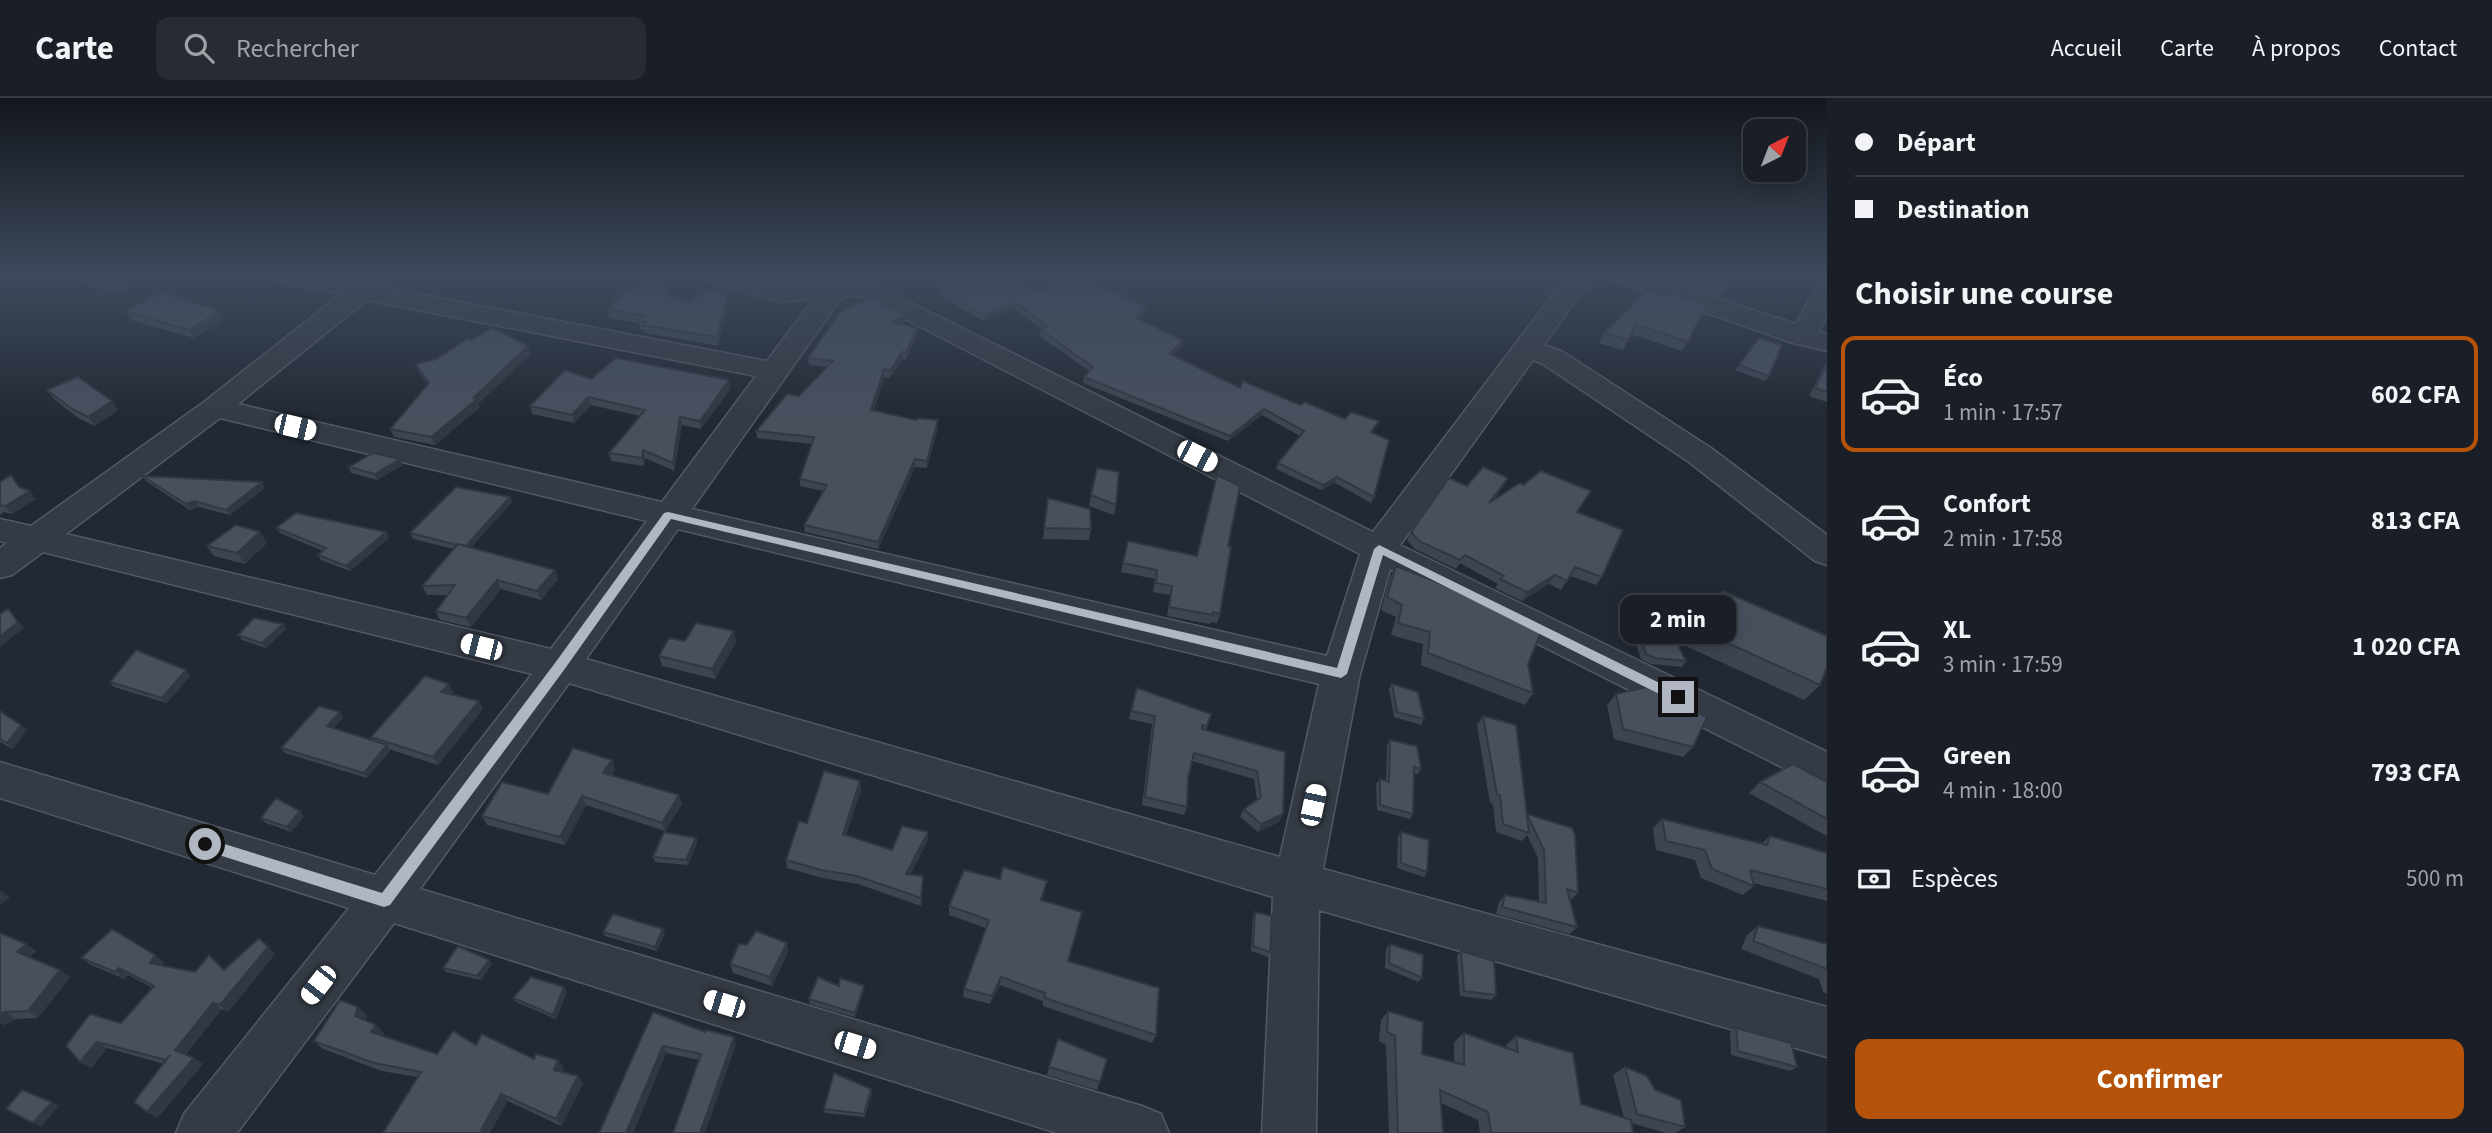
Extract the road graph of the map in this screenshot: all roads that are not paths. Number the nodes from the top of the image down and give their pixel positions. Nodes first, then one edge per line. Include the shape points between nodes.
1 (320, 324) edge
2 (558, 324) edge
3 (809, 324) edge
4 (936, 324) edge
5 (1544, 324) edge
6 (1768, 324) edge
7 (1815, 340) edge
8 (1527, 348) junction
9 (775, 371) junction
10 (215, 408) junction
11 (668, 515) junction
12 (18, 535) edge
13 (1379, 549) junction
14 (1827, 553) edge
15 (0, 566) edge
16 (560, 666) junction
17 (1341, 674) junction
18 (1827, 772) edge
19 (0, 780) edge
20 (1297, 883) junction
21 (384, 900) junction
22 (1827, 1032) edge
23 (203, 1133) edge
24 (1142, 1133) edge
25 (1289, 1133) edge

1 - 10 street
2 - 9 street
3 - 9 street
4 - 13 street
5 - 8 street
6 - 7 street
8 - 13 street
8 - 14 street via 1553,358 1700,455
9 - 11 street
10 - 11 street
10 - 12 street
11 - 16 street
11 - 17 street
12 - 15 street
12 - 16 street
13 - 17 street
13 - 18 street
16 - 20 street
16 - 21 street
17 - 20 street
19 - 21 street
20 - 22 street
20 - 25 street
21 - 23 street
21 - 24 street

